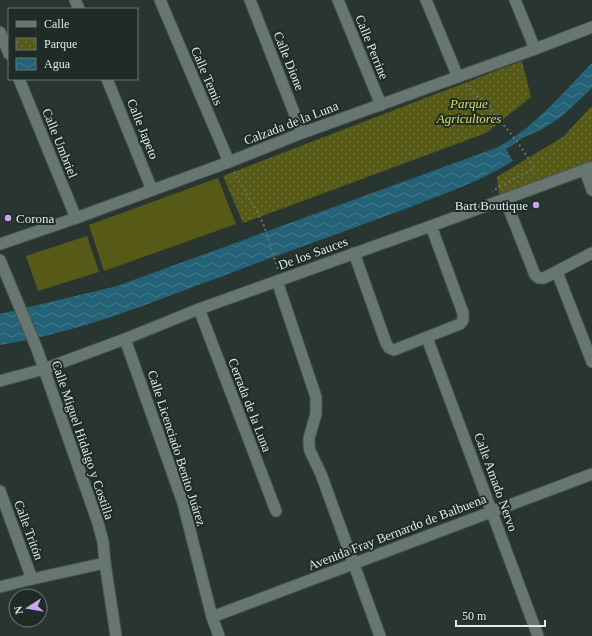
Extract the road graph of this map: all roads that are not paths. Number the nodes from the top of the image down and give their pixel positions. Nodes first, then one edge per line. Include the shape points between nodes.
1 (160, 0) edge
2 (250, 0) edge
3 (338, 0) edge
4 (426, 0) edge
5 (515, 0) edge
6 (592, 27) edge
7 (0, 32) edge
8 (535, 49) junction
9 (8, 52) edge
10 (458, 77) junction
11 (19, 80) edge
12 (107, 80) edge
13 (381, 105) junction
14 (302, 133) junction
15 (229, 162) junction
16 (588, 168) edge
17 (152, 190) junction
18 (592, 190) edge
19 (505, 199) junction
20 (76, 218) junction
21 (431, 226) junction
22 (0, 244) edge
23 (354, 253) junction
24 (592, 253) edge
25 (0, 260) edge
26 (557, 272) junction
27 (277, 281) junction
28 (199, 309) junction
29 (427, 338) junction
30 (125, 339) junction
31 (592, 362) edge
32 (44, 369) junction
33 (0, 381) edge
34 (592, 474) edge
35 (0, 491) edge
36 (276, 511) dead end
37 (492, 512) junction
38 (105, 563) junction
39 (354, 564) junction
40 (32, 579) junction
41 (0, 587) edge
42 (212, 617) junction
43 (116, 636) edge
44 (219, 636) edge
45 (380, 636) edge
46 (538, 636) edge

1 - 15 street, Calle Temis
2 - 14 street, Calle Dione
3 - 13 street, Calle Perrine
4 - 10 street
5 - 8 street
6 - 8 street, Calzada de la Luna
7 - 9 street
8 - 10 street, Calzada de la Luna
10 - 13 street, Calzada de la Luna
11 - 20 street, Calle Umbriel
12 - 17 street, Calle Japeto
13 - 14 street, Calzada de la Luna
14 - 15 street, Calzada de la Luna
15 - 17 street, Calzada de la Luna
16 - 18 street
16 - 19 street, De los Sauces
17 - 20 street, Calzada de la Luna
19 - 21 street, De los Sauces
19 - 26 street via 535,275 544,278
20 - 22 street, Calzada de la Luna
21 - 23 street, De los Sauces
21 - 29 street via 463,313 460,324
23 - 27 street, De los Sauces
23 - 29 street via 389,348 394,350
24 - 26 street
25 - 32 street, Calle Miguel Hidalgo y Costilla
26 - 31 street
27 - 28 street, De los Sauces
27 - 39 street via 316,397 316,414 309,438 310,451
28 - 30 street, De los Sauces
28 - 36 street, Cerrada de la Luna
29 - 37 street, Calle Amado Nervo
30 - 32 street, De los Sauces
30 - 42 street, Calle Licenciado Benito Juárez via 183,503
32 - 33 street, De los Sauces
32 - 38 street, Calle Miguel Hidalgo y Costilla via 98,523
34 - 37 street, Avenida Fray Bernardo de Balbuena
35 - 40 street, Calle Tritón
37 - 39 street, Avenida Fray Bernardo de Balbuena
37 - 46 street, Calle Amado Nervo
38 - 40 street
38 - 43 street, Calle Miguel Hidalgo y Costilla
39 - 42 street, Avenida Fray Bernardo de Balbuena
39 - 45 street
40 - 41 street
42 - 44 street, Calle Licenciado Benito Juárez

